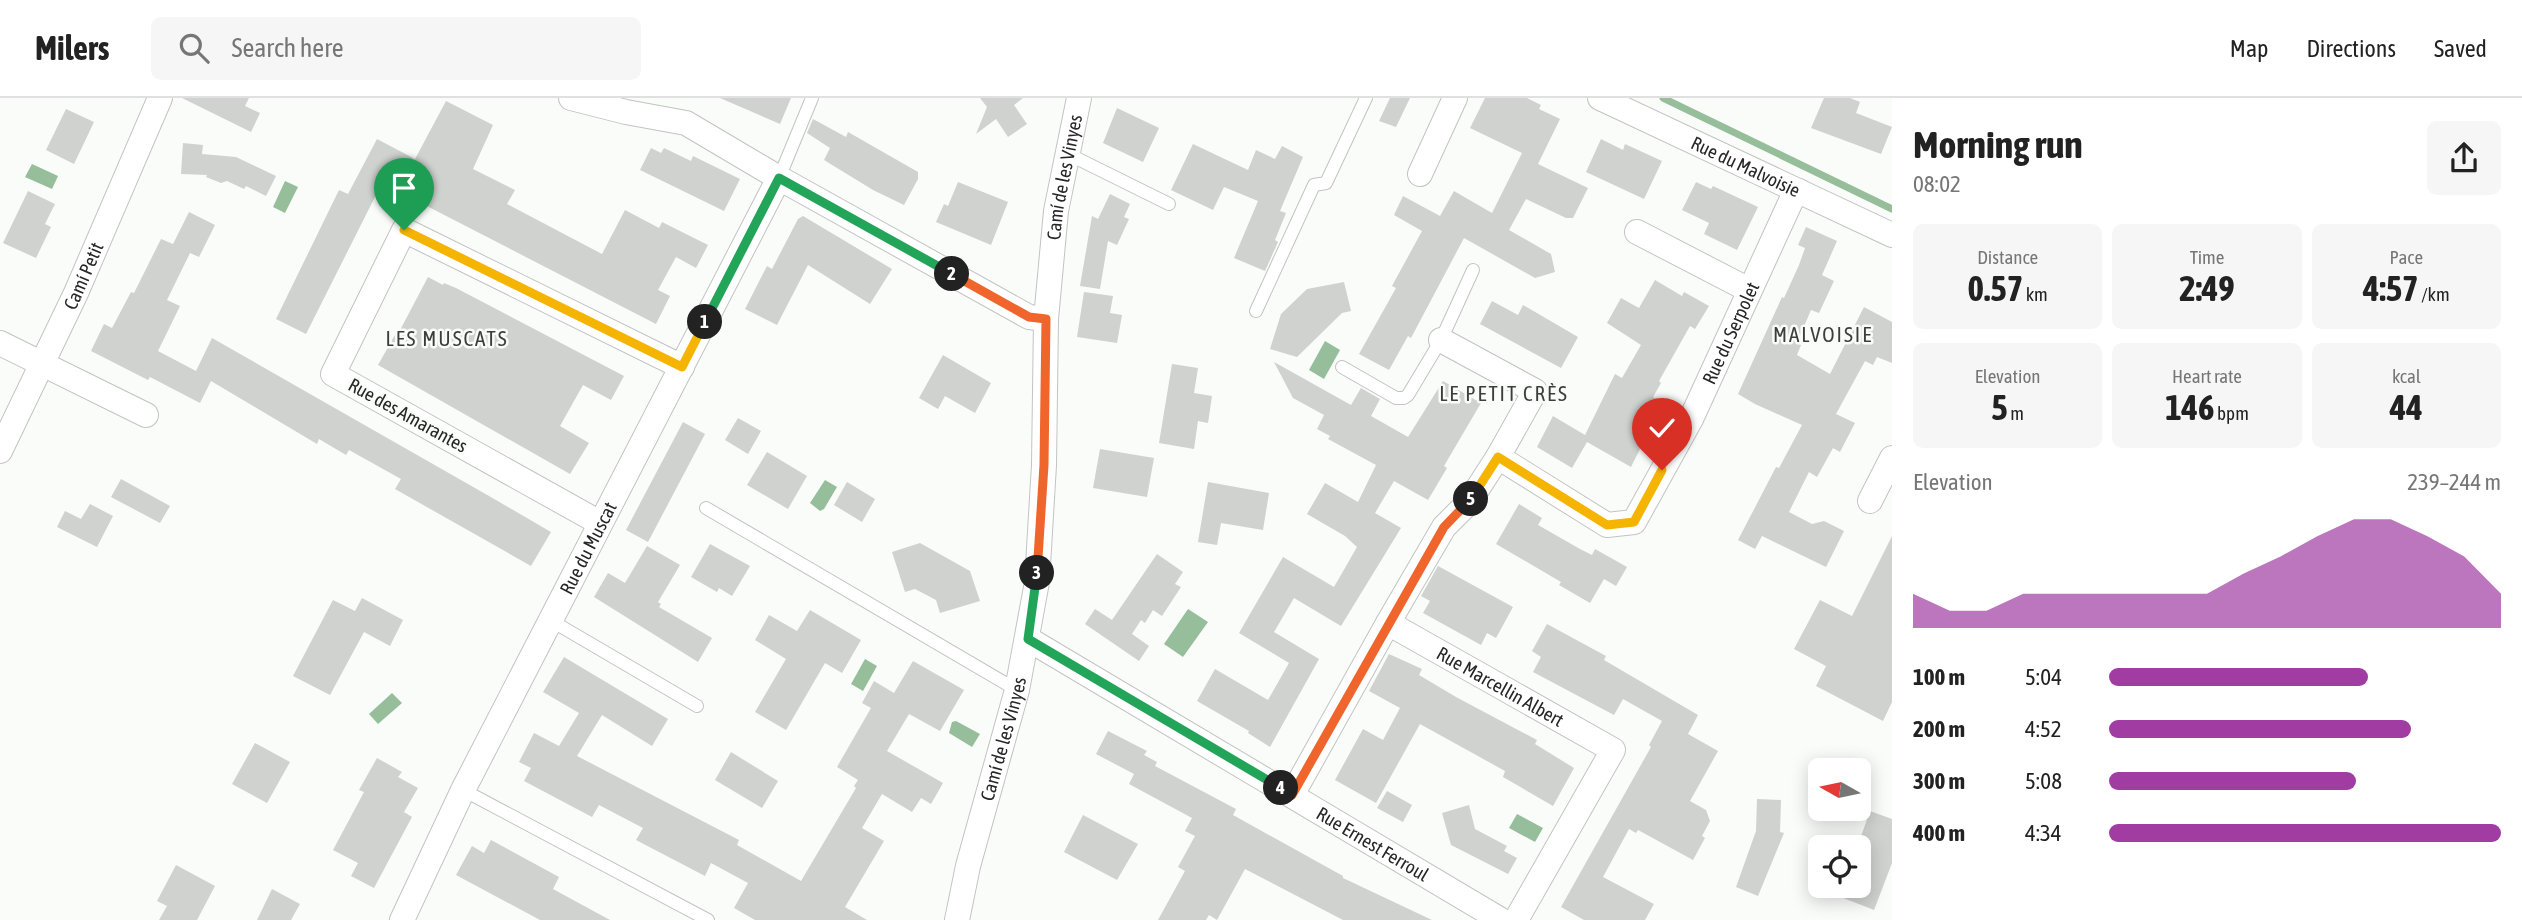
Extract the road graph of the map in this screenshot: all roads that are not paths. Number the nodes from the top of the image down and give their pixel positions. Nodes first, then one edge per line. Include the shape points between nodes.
1 (160, 98) edge
2 (812, 98) edge
3 (1079, 98) edge
4 (1366, 98) edge
5 (1455, 98) edge
6 (1600, 98) edge
7 (588, 100) edge
8 (1068, 154) junction
9 (1420, 174) dead end
10 (779, 178) junction
11 (1799, 191) junction
12 (1169, 204) dead end
13 (1637, 232) dead end
14 (1892, 235) edge
15 (1474, 270) dead end
16 (1749, 290) junction
17 (1256, 311) dead end
18 (1046, 319) junction
19 (1441, 340) junction
20 (0, 343) edge
21 (40, 364) junction
22 (682, 367) junction
23 (1342, 367) dead end
24 (146, 415) dead end
25 (0, 451) edge
26 (1498, 457) junction
27 (1892, 458) edge
28 (1870, 501) dead end
29 (706, 508) dead end
30 (600, 523) junction
31 (550, 620) junction
32 (1388, 623) junction
33 (1028, 639) junction
34 (1017, 690) junction
35 (697, 706) dead end
36 (463, 790) junction
37 (1292, 795) junction
38 (1473, 913) edge
39 (402, 920) edge
40 (708, 920) edge
41 (957, 920) edge
42 (1501, 920) edge
43 (1516, 920) edge

1 - 21 street, Camí Petit via 76,293
2 - 10 lane
3 - 8 street, Camí de les Vinyes
4 - 17 lane via 1326,183 1314,186
5 - 9 street
6 - 11 street, Rue du Malvoisie
7 - 10 street via 686,123
8 - 12 lane
8 - 18 street, Camí de les Vinyes via 1056,211
10 - 18 street via 1029,317
10 - 22 street, Rue du Muscat
11 - 14 street, Rue du Malvoisie
11 - 16 street, Rue du Serpolet
13 - 16 street
15 - 19 lane
16 - 26 street, Rue du Serpolet via 1691,419 1634,522 1607,525
18 - 33 street, Camí de les Vinyes via 1044,465 1037,582
19 - 23 lane via 1404,398 1396,398
19 - 26 street via 1535,391
20 - 21 street
21 - 24 street
21 - 25 street, Camí Petit
22 - 30 street, Rue du Muscat
22 - 30 street, Rue des Amarantes via 404,230 333,373
26 - 32 street via 1469,502 1444,527
27 - 28 street
29 - 34 lane
30 - 31 street, Rue du Muscat
31 - 35 lane
31 - 36 street, Rue du Muscat
32 - 37 street
32 - 43 street, Rue Marcellin Albert via 1613,750
33 - 34 street, Camí de les Vinyes
33 - 37 street, Rue Ernest Ferroul
34 - 41 street, Camí de les Vinyes
36 - 39 street, Rue du Muscat
36 - 40 lane
37 - 38 street, Rue Ernest Ferroul
38 - 42 street, Rue Ernest Ferroul

